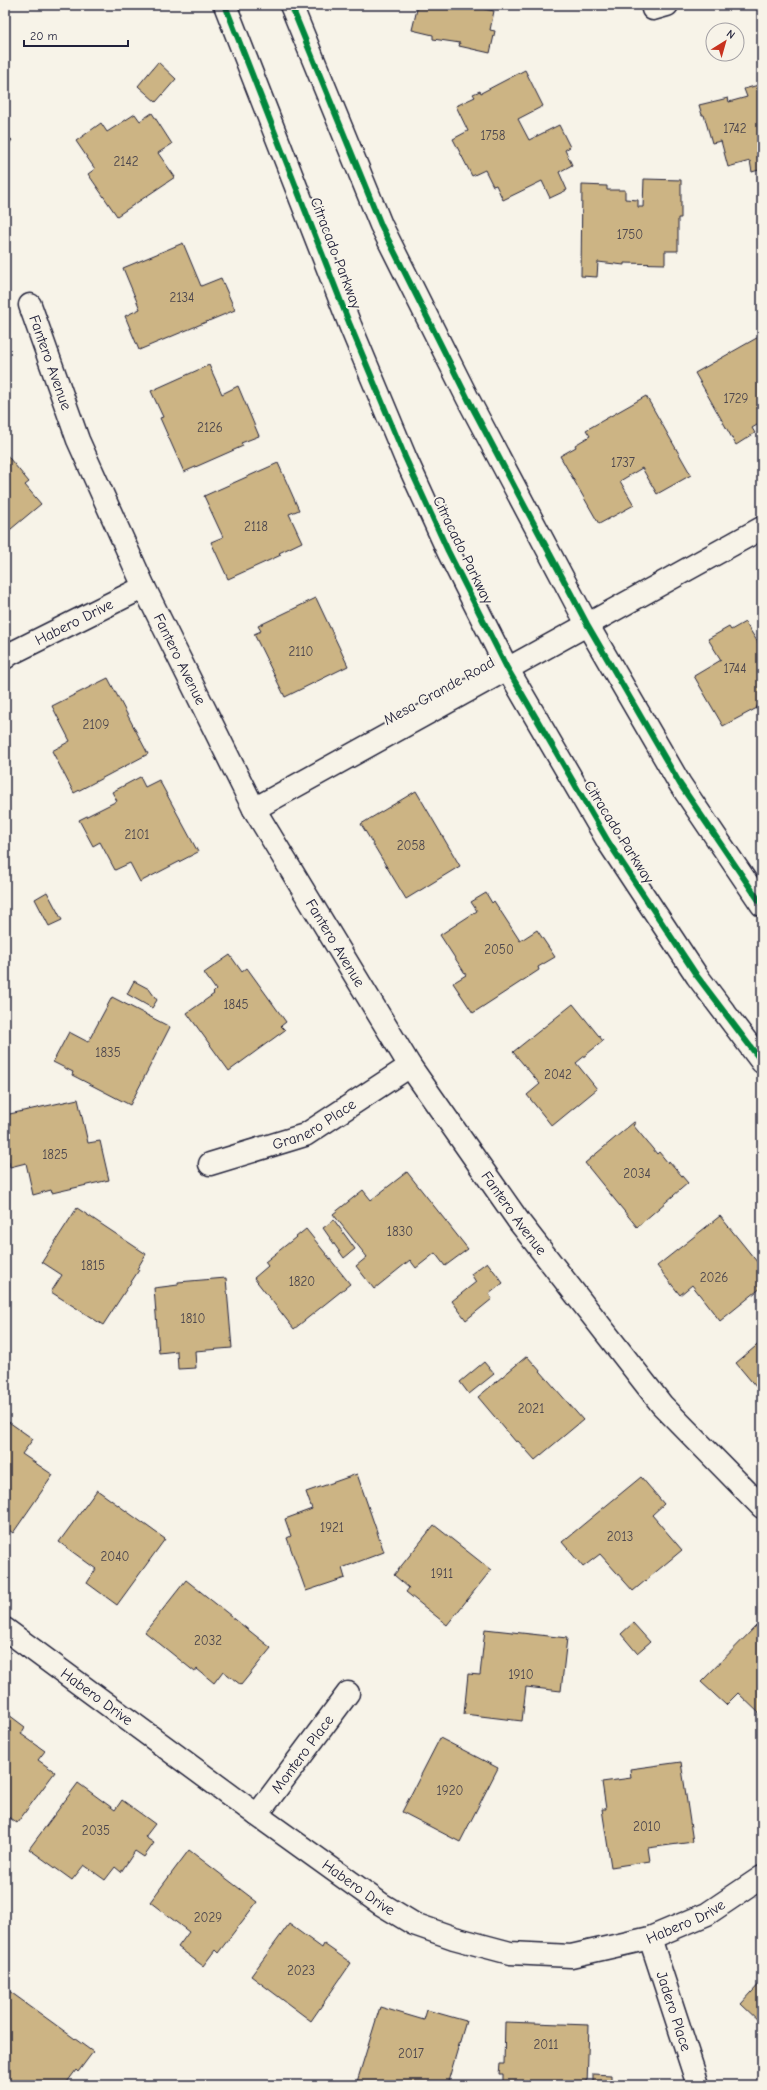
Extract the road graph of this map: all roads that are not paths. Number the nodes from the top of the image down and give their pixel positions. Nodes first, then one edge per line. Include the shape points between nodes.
1 (225, 5) edge
2 (291, 5) edge
3 (30, 305) dead end
4 (762, 528) edge
5 (144, 587) junction
6 (587, 624) junction
7 (5, 658) edge
8 (507, 668) junction
9 (254, 809) junction
10 (762, 905) edge
11 (762, 1062) edge
12 (410, 1066) junction
13 (210, 1164) dead end
14 (762, 1507) edge
15 (5, 1628) edge
16 (348, 1693) dead end
17 (257, 1815) junction
18 (762, 1877) edge
19 (650, 1938) junction
20 (698, 2085) edge

1 - 8 street, Citracado Parkway via 350,325 405,457 448,551
2 - 6 street via 381,225 468,399
3 - 5 street, Fantero Avenue via 78,440
4 - 6 street, Mesa Grande Road
5 - 7 street, Habero Drive
5 - 9 street, Fantero Avenue
6 - 8 street, Mesa Grande Road
6 - 10 street via 680,784
8 - 9 street, Mesa Grande Road
8 - 11 street, Citracado Parkway via 609,843 697,976
9 - 12 street, Fantero Avenue
12 - 13 street, Granero Place via 305,1135
12 - 14 street, Fantero Avenue via 520,1223 662,1405
15 - 17 street, Habero Drive
16 - 17 street, Montero Place
17 - 19 street, Habero Drive via 381,1904 414,1924 454,1938 510,1953 571,1956
18 - 19 street, Habero Drive via 707,1914
19 - 20 street, Jadero Place

